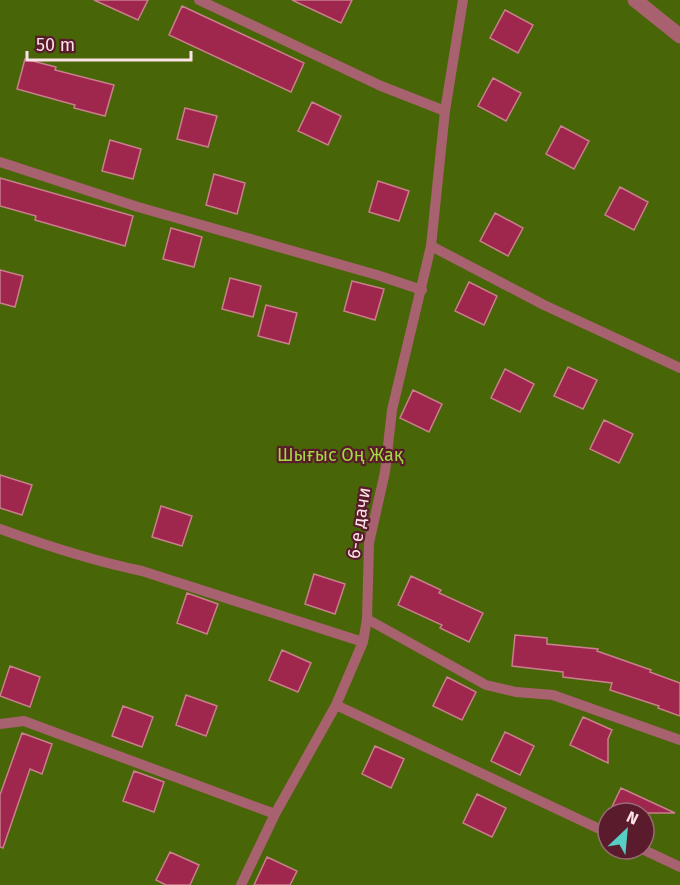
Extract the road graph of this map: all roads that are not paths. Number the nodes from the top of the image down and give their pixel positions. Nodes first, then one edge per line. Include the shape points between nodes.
1 (200, 0) edge
2 (463, 0) edge
3 (635, 0) edge
4 (680, 36) edge
5 (445, 111) junction
6 (0, 162) edge
7 (431, 246) junction
8 (422, 290) junction
9 (680, 368) edge
10 (0, 529) edge
11 (367, 619) junction
12 (363, 642) junction
13 (336, 705) junction
14 (0, 724) edge
15 (680, 740) edge
16 (275, 814) junction
17 (596, 827) edge
18 (656, 856) edge
19 (680, 867) edge
20 (241, 885) edge

1 - 5 lane via 381,86
2 - 5 lane, 6-е дачи
3 - 4 street
5 - 7 lane, 6-е дачи
6 - 8 lane via 138,207
7 - 8 lane, 6-е дачи
7 - 9 lane via 544,305
8 - 11 lane, 6-е дачи via 392,410 385,472 369,543
10 - 12 lane via 47,547 142,571
11 - 12 lane, 6-е дачи
11 - 15 lane via 486,685 553,694
12 - 13 lane, 6-е дачи
13 - 16 lane, 6-е дачи
13 - 17 lane
14 - 16 lane via 24,721
16 - 20 lane, 6-е дачи
18 - 19 lane

